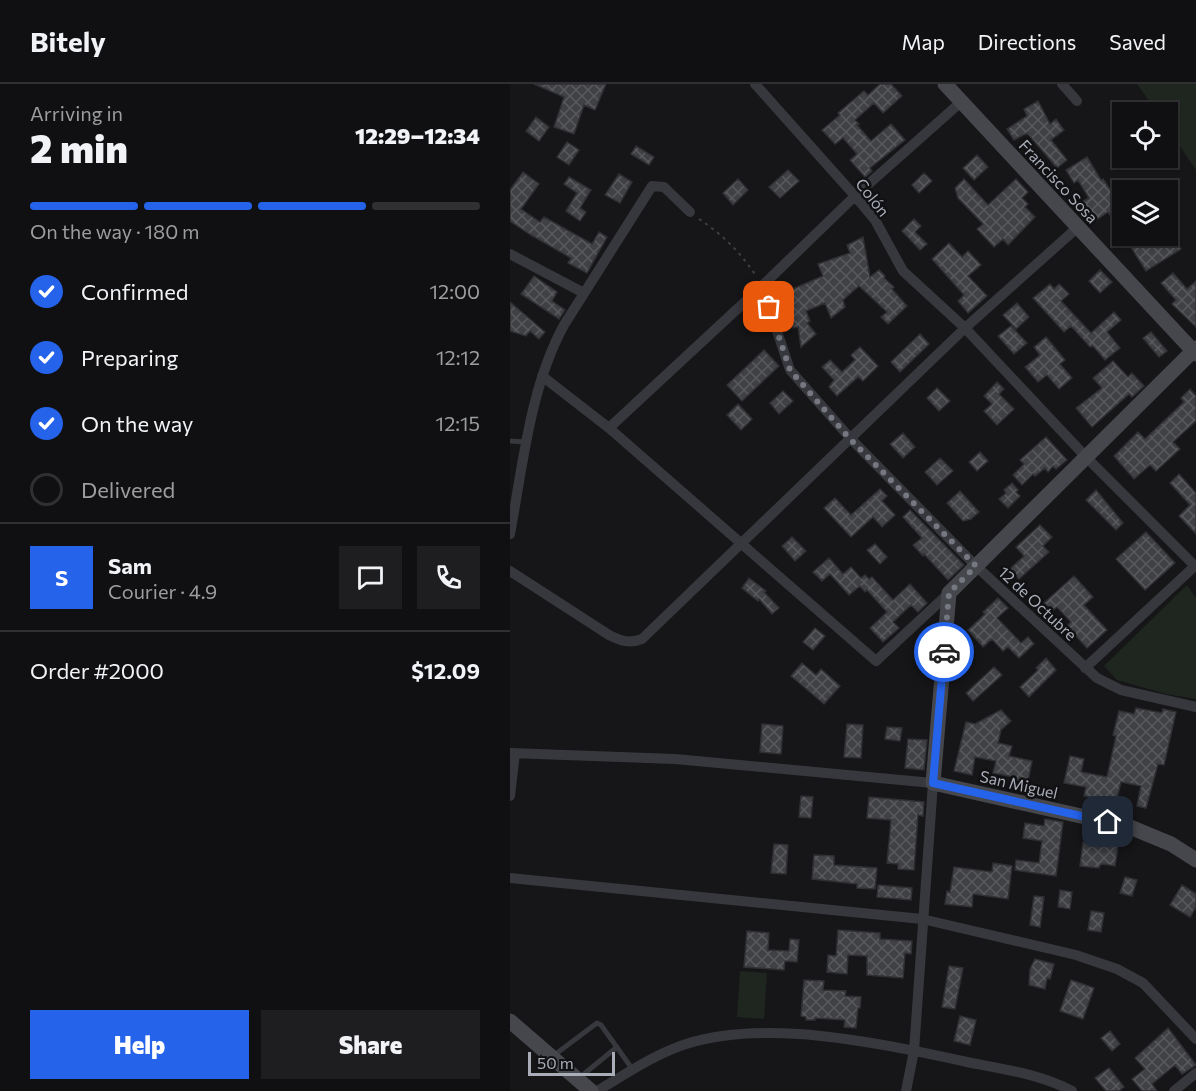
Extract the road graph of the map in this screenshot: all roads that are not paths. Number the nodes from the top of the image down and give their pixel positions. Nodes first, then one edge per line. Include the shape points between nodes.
1 (755, 84) edge
2 (945, 84) edge
3 (1062, 84) edge
4 (1077, 101) dead end
5 (961, 102) junction
6 (855, 196) junction
7 (690, 212) road end
8 (1078, 227) junction
9 (510, 254) edge
10 (762, 286) junction
11 (584, 293) junction
12 (965, 328) junction
13 (1195, 351) edge
14 (542, 376) junction
15 (609, 428) junction
16 (850, 439) junction
17 (510, 441) edge
18 (527, 442) junction
19 (1086, 457) junction
20 (510, 534) edge
21 (741, 544) junction
22 (976, 566) junction
23 (1196, 566) edge
24 (510, 571) edge
25 (949, 593) junction
26 (1085, 668) junction
27 (1196, 707) edge
28 (512, 753) edge
29 (933, 783) junction
30 (510, 796) edge
31 (1196, 860) edge
32 (510, 878) edge
33 (922, 919) junction
34 (510, 1021) edge
35 (1196, 1039) edge
36 (617, 1047) junction
37 (914, 1051) junction
38 (552, 1057) junction
39 (633, 1070) junction
40 (1196, 1073) edge
41 (578, 1080) junction
42 (591, 1091) edge
43 (597, 1091) edge
44 (906, 1091) edge
45 (1072, 1091) edge
46 (1174, 1091) edge

1 - 6 street, Colón
2 - 5 street, Francisco Sosa
3 - 4 street
5 - 6 street
5 - 8 street, Francisco Sosa
6 - 10 street
6 - 12 street, Colón via 875,220 903,271
7 - 11 street via 664,187 652,186
8 - 12 street
8 - 13 street, Francisco Sosa
9 - 11 street
10 - 15 street
10 - 16 street, 12 de Octubre via 790,370
11 - 14 street via 551,349
12 - 16 street
12 - 19 street, Colón
13 - 19 street
14 - 15 street
14 - 18 street
15 - 21 street
16 - 21 street
16 - 22 street, 12 de Octubre
17 - 18 lane
18 - 20 street
19 - 22 street
19 - 23 street, Colón
21 - 24 street via 642,639 633,643 609,635
21 - 25 street via 876,661
22 - 25 street
22 - 26 street, 12 de Octubre
23 - 26 street
25 - 29 street
26 - 27 street, 12 de Octubre via 1121,690
28 - 29 street via 675,759
28 - 30 street
29 - 31 street, San Miguel via 1130,827 1171,843
29 - 33 street
32 - 33 street
33 - 35 street via 1076,954 1117,969 1143,983
33 - 37 street
34 - 38 street
36 - 38 lane via 602,1025 595,1023
36 - 39 lane
36 - 41 lane
37 - 39 street via 796,1034 730,1036 686,1044
37 - 44 street
37 - 45 street via 1026,1074
38 - 41 street
39 - 43 street
40 - 46 street
41 - 42 street

